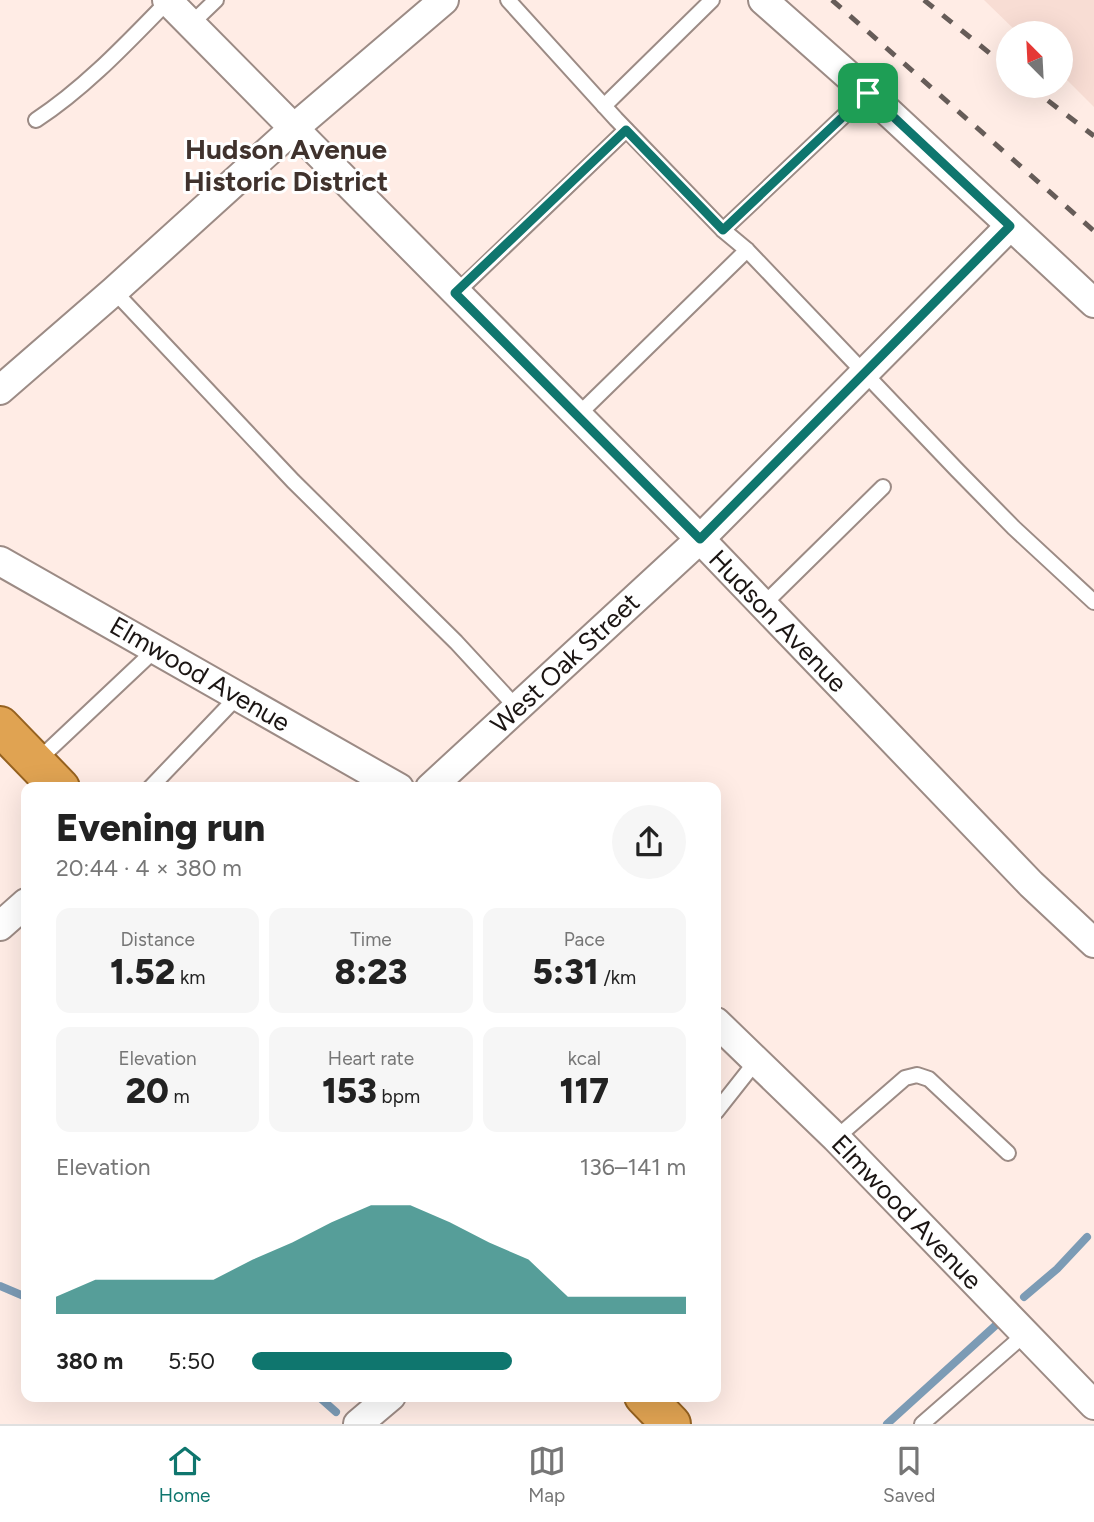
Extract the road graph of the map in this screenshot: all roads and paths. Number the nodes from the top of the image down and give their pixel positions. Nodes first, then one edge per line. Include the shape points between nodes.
1 (167, 0) edge
2 (216, 0) edge
3 (444, 0) edge
4 (508, 0) edge
5 (712, 0) edge
6 (763, 0) edge
7 (191, 24) junction
8 (868, 93) junction
9 (604, 106) junction
10 (36, 120) dead end
11 (293, 129) junction
12 (626, 130) junction
13 (1010, 226) junction
14 (723, 230) junction
15 (747, 250) junction
16 (114, 291) junction
17 (455, 293) junction
18 (1094, 303) edge
19 (866, 372) junction
20 (0, 390) edge
21 (577, 416) junction
22 (883, 487) dead end
23 (700, 539) junction
24 (0, 561) edge
25 (1094, 602) edge
26 (763, 605) junction
27 (156, 649) junction
28 (238, 695) junction
29 (517, 708) junction
30 (22, 754) edge
31 (156, 782) edge
32 (389, 782) edge
33 (437, 782) edge
34 (21, 907) edge
35 (0, 926) edge
36 (1094, 943) edge
37 (721, 1027) edge
38 (757, 1059) junction
39 (721, 1106) edge
40 (836, 1138) junction
41 (1008, 1153) dead end
42 (1025, 1334) junction
43 (384, 1402) edge
44 (650, 1402) edge
45 (1094, 1405) edge
46 (358, 1424) edge
47 (671, 1424) edge
48 (922, 1424) edge

1 - 7 street, Hudson Avenue
1 - 10 lane via 127,44
2 - 7 lane
3 - 11 street
4 - 9 lane
5 - 9 lane
6 - 8 street
7 - 11 street, Hudson Avenue
8 - 13 street
8 - 14 lane
9 - 12 lane
11 - 16 street
11 - 17 street, Hudson Avenue
12 - 14 lane
12 - 17 lane
13 - 18 street
13 - 19 street, West Oak Street
14 - 15 lane
15 - 19 lane
15 - 21 lane
16 - 20 street
16 - 29 lane
17 - 21 street, Hudson Avenue
19 - 23 street, West Oak Street
19 - 25 lane via 1004,518
21 - 23 street, Hudson Avenue
22 - 26 lane
23 - 26 street, Hudson Avenue
23 - 29 street, West Oak Street
24 - 27 street, Elmwood Avenue
26 - 36 street, Hudson Avenue via 1031,884
27 - 28 street, Elmwood Avenue
27 - 30 lane
28 - 31 lane
28 - 32 street, Elmwood Avenue
29 - 33 street, West Oak Street
34 - 35 street
37 - 38 street, Elmwood Avenue
38 - 39 lane
38 - 40 street, Elmwood Avenue
40 - 41 lane via 905,1078 917,1075 929,1079
40 - 42 street, Elmwood Avenue
42 - 45 street, Elmwood Avenue
42 - 48 lane
43 - 46 street
44 - 47 highway

